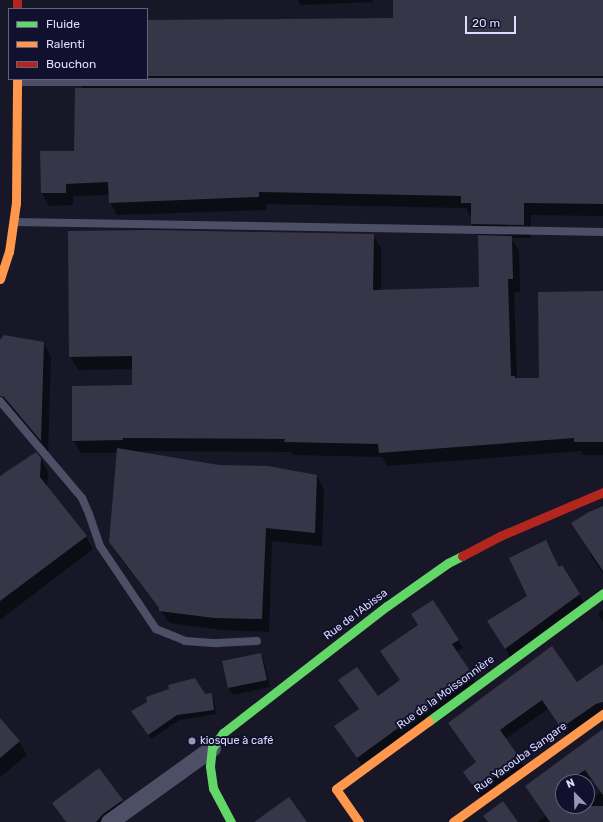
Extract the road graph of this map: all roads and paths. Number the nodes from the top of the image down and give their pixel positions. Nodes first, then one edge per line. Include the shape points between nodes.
1 (17, 80) edge
2 (603, 82) edge
3 (14, 222) junction
4 (603, 232) edge
5 (0, 279) edge
6 (0, 401) edge
7 (603, 492) edge
8 (603, 593) edge
9 (257, 641) dead end
10 (603, 714) edge
11 (212, 748) junction
12 (112, 821) edge
13 (231, 822) edge
14 (359, 822) edge
15 (453, 822) edge

1 - 2 lane
1 - 3 street
3 - 4 lane
3 - 5 street via 9,252
6 - 9 lane via 82,498 100,546 156,629 185,641 217,644
7 - 11 street, Rue de l'Abissa via 500,536 448,563 248,712 223,733
8 - 14 street, Rue de la Moissonnière via 336,789
10 - 15 street, Rue Yacouba Sangare
11 - 12 street
11 - 13 street via 210,766 213,788

